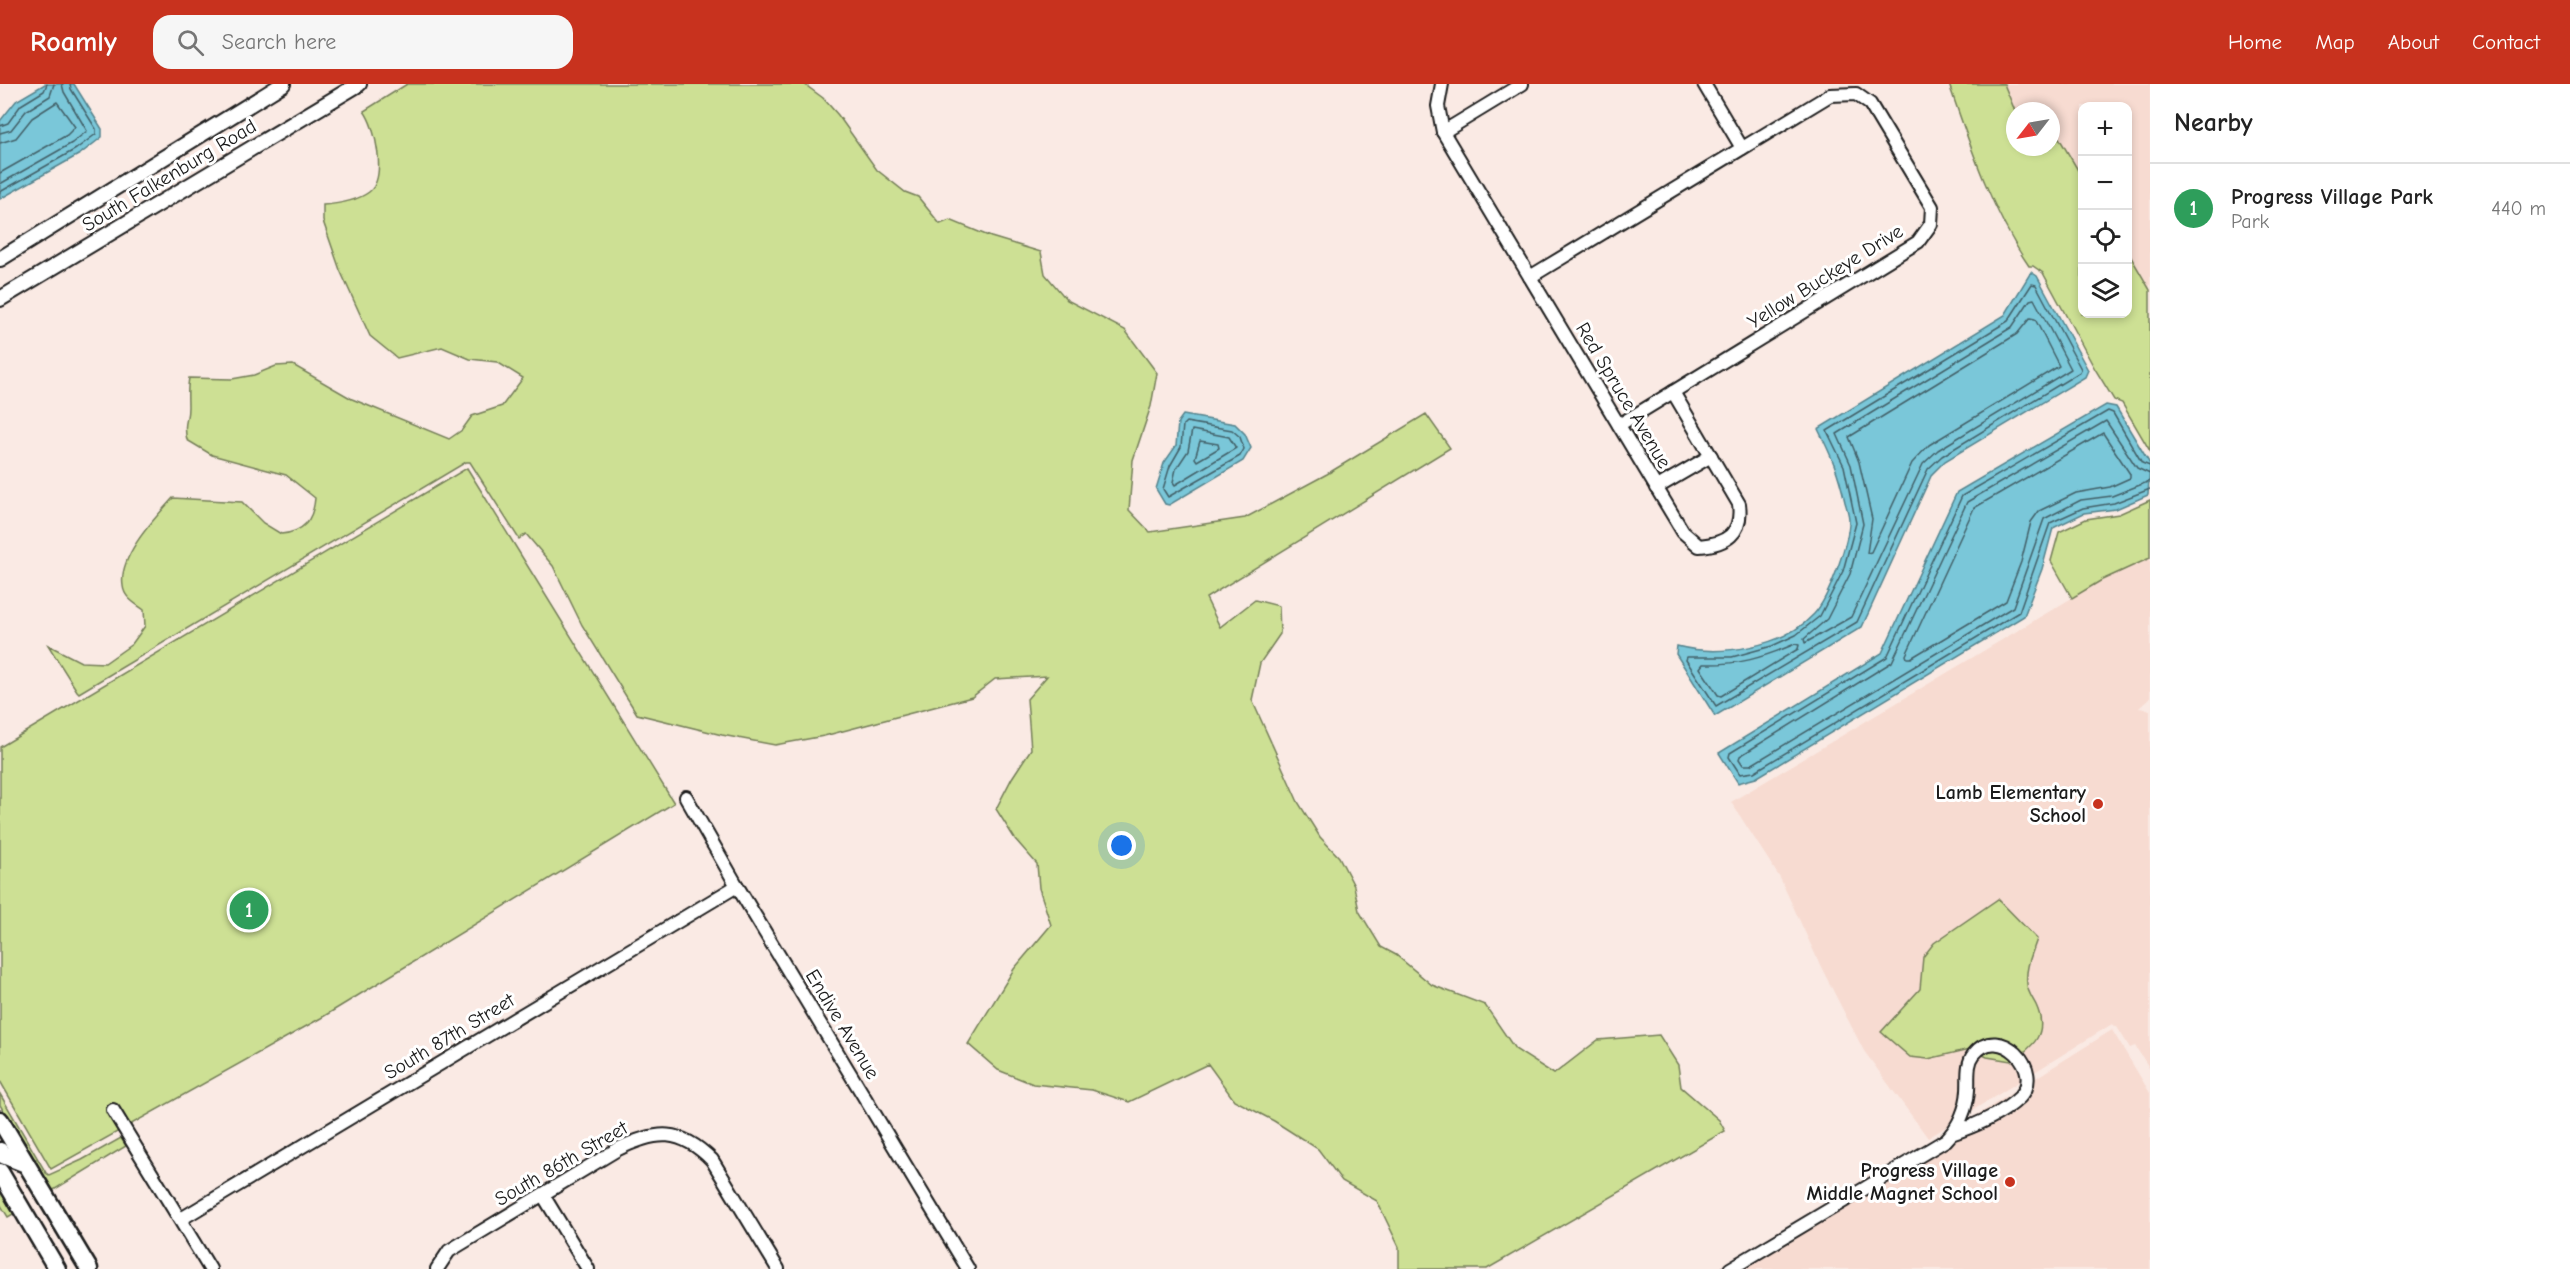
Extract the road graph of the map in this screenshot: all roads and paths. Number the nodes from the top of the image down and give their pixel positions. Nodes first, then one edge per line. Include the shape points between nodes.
1 (283, 84) edge
2 (359, 84) edge
3 (1442, 84) edge
4 (1522, 84) edge
5 (1704, 84) edge
6 (1443, 132) junction
7 (1742, 148) junction
8 (0, 259) edge
9 (1530, 277) junction
10 (0, 299) edge
11 (1673, 392) junction
12 (1619, 425) junction
13 (1711, 456) junction
14 (1656, 488) junction
15 (686, 797) dead end
16 (737, 886) junction
17 (113, 1110) dead end
18 (0, 1120) edge
19 (1951, 1134) junction
20 (0, 1151) edge
21 (26, 1164) junction
22 (0, 1172) edge
23 (543, 1195) junction
24 (27, 1217) junction
25 (181, 1219) junction
26 (57, 1269) edge
27 (89, 1269) edge
28 (210, 1269) edge
29 (438, 1269) edge
30 (588, 1269) edge
31 (778, 1269) edge
32 (968, 1269) edge
33 (1730, 1269) edge

1 - 8 street, South Falkenburg Road
2 - 10 street, South Falkenburg Road
3 - 6 street, Red Spruce Avenue via 1438,106
4 - 6 street
5 - 7 street
6 - 9 street, Red Spruce Avenue
7 - 9 street, Yellow Buckeye Drive
7 - 11 street, Yellow Buckeye Drive via 1830,95 1856,94 1870,104 1932,207 1931,224 1918,242
9 - 12 street, Red Spruce Avenue
11 - 12 street, Yellow Buckeye Drive
11 - 13 street, Red Spruce Avenue
12 - 14 street, Red Spruce Avenue
13 - 14 street
13 - 14 street, Red Spruce Avenue via 1739,504 1741,517 1734,534 1716,544 1699,546 1683,532
15 - 16 street, Endive Avenue
16 - 25 street, South 87th Street
16 - 32 street, Endive Avenue
17 - 25 street
18 - 21 main road
19 - 19 street via 1965,1109 1972,1055 1984,1045 1999,1043 2019,1054 2025,1062 2026,1084 2021,1096 1977,1125
19 - 33 street
20 - 21 main road
21 - 24 main road via 18,1175 19,1194
21 - 27 main road
22 - 24 main road
23 - 29 street, South 86th Street via 449,1251
23 - 30 street
23 - 31 street, South 86th Street via 639,1139 661,1134 682,1137 699,1146 712,1160
24 - 26 main road
25 - 28 street

